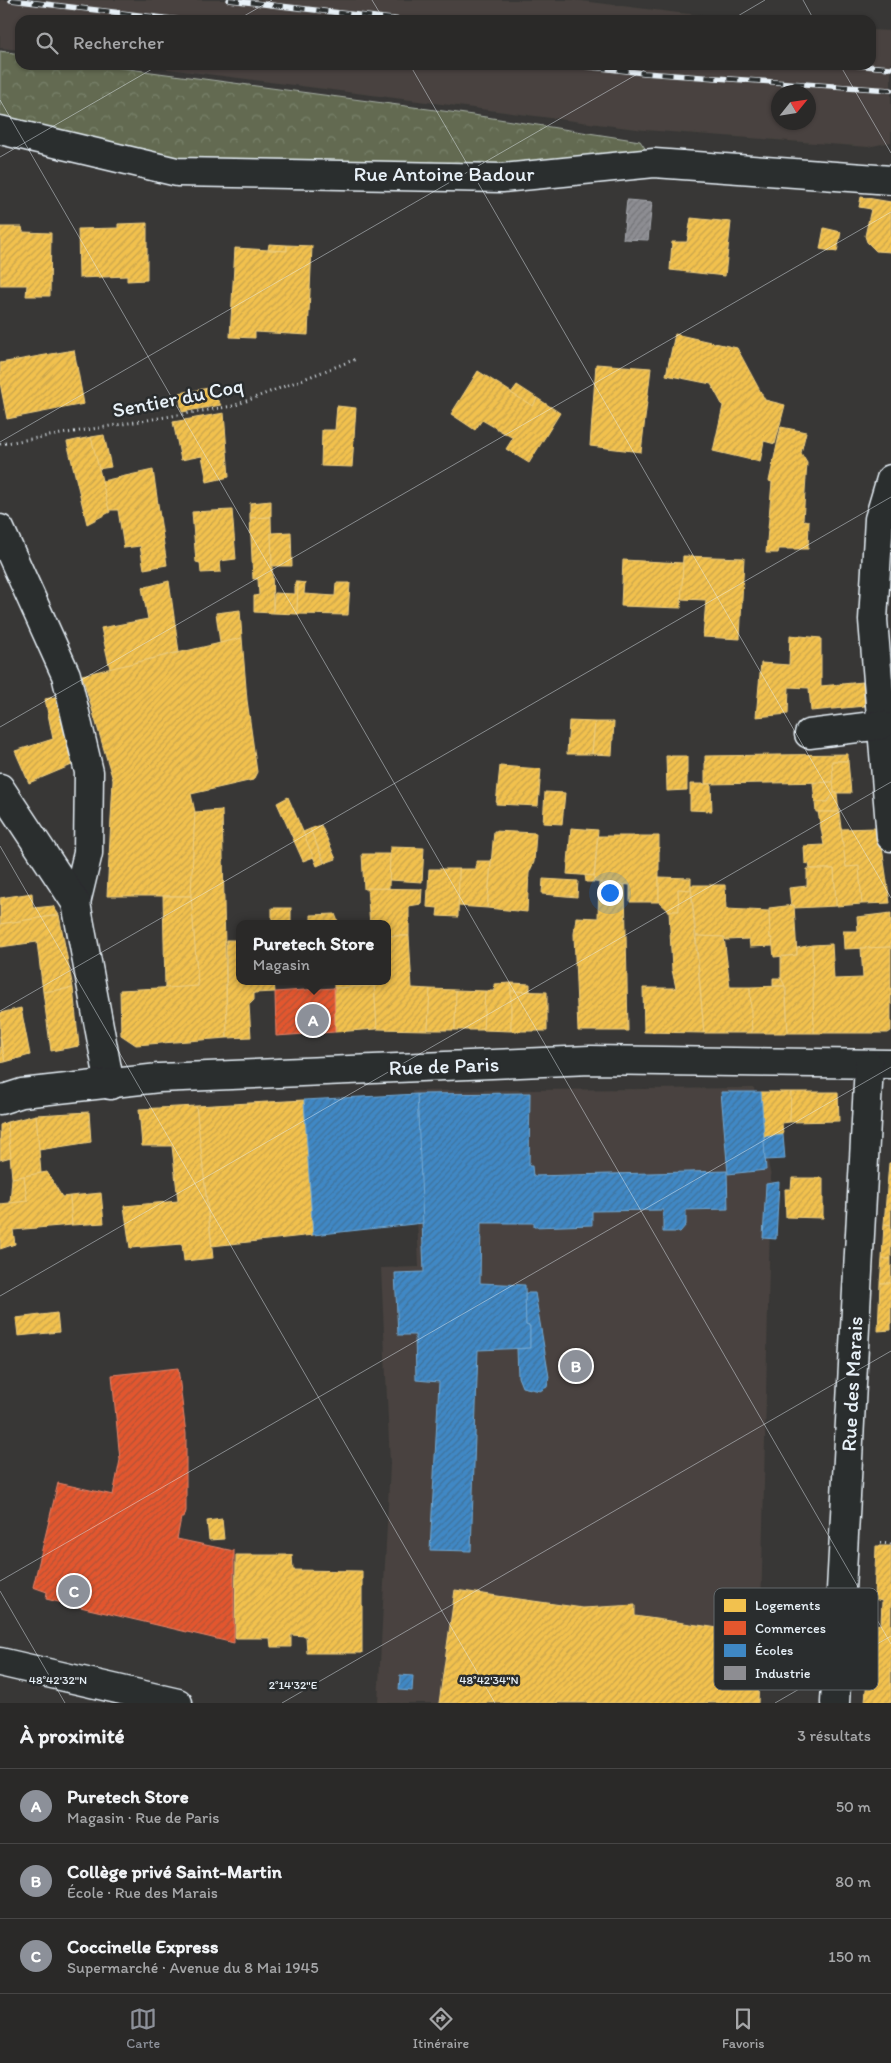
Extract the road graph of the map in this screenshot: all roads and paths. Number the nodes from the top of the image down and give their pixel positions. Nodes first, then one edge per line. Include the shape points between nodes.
1 (4, 138) edge
2 (891, 180) edge
3 (356, 359) dead end
4 (0, 444) edge
5 (891, 479) edge
6 (0, 529) edge
7 (881, 724) junction
8 (809, 734) dead end
9 (0, 788) edge
10 (891, 837) edge
11 (76, 903) junction
12 (880, 1064) edge
13 (110, 1085) junction
14 (0, 1100) edge
15 (843, 1588) edge
16 (0, 1662) edge
17 (836, 1690) edge
18 (178, 1703) edge
19 (835, 1703) edge

1 - 2 street, Rue Antoine Badour via 177,172 502,178 654,163
3 - 4 path, Sentier du Coq via 233,406
5 - 7 street via 879,519 873,620
6 - 11 street via 66,676 90,772 88,853
7 - 8 street
7 - 10 street
9 - 11 street
11 - 13 street
12 - 13 street, Rue de Paris via 590,1060 159,1078
12 - 15 street, Rue des Marais
13 - 14 street, Rue de Paris via 22,1093
16 - 18 street
17 - 19 street, Rue des Marais

